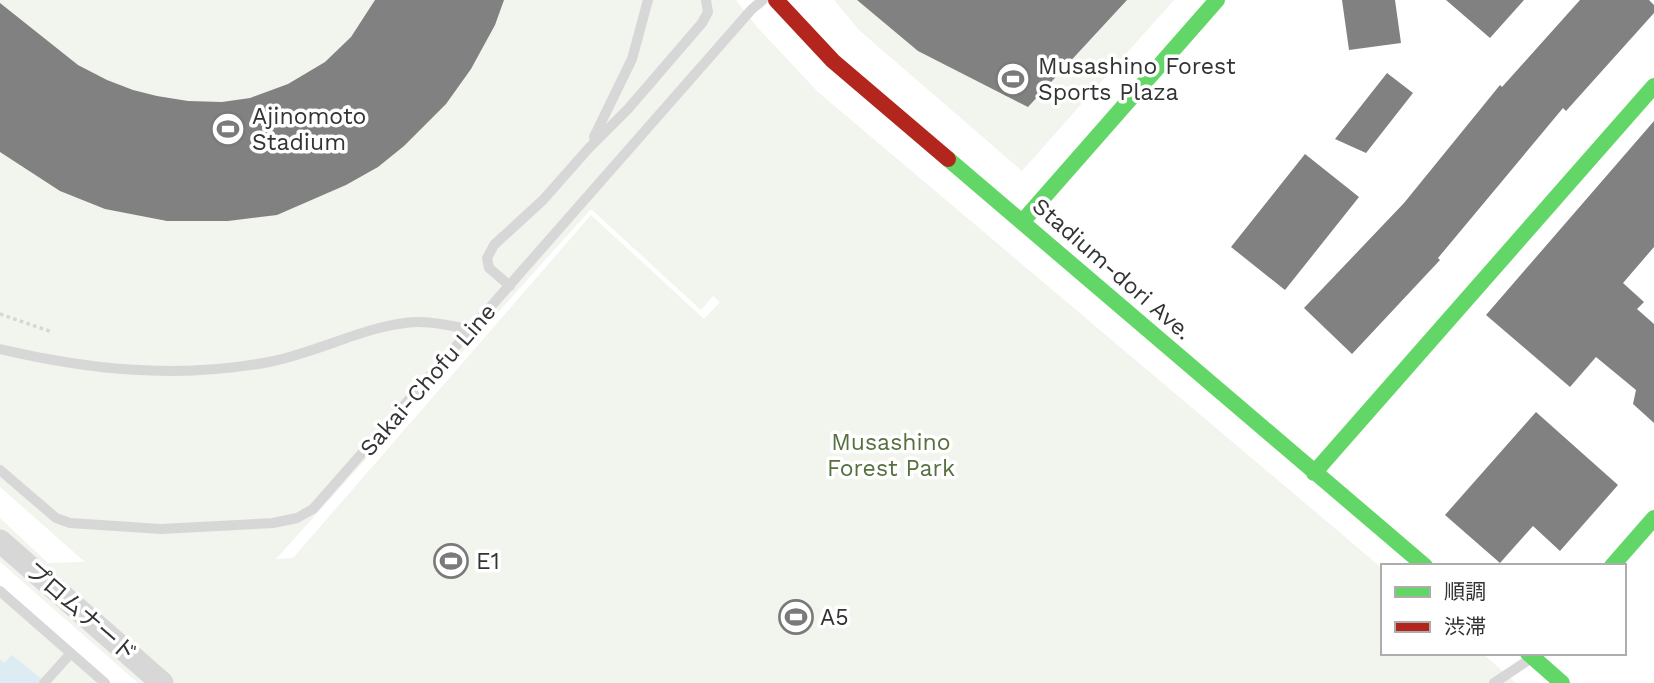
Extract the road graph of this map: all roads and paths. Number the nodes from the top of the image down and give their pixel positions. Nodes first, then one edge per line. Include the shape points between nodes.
1 (648, 0) edge
2 (706, 0) edge
3 (764, 0) edge
4 (776, 0) edge
5 (1217, 0) edge
6 (1654, 86) edge
7 (588, 149) junction
8 (1022, 222) junction
9 (510, 285) junction
10 (0, 314) edge
11 (471, 330) junction
12 (52, 332) dead end
13 (0, 349) edge
14 (0, 470) edge
15 (1314, 473) junction
16 (1654, 518) edge
17 (0, 541) edge
18 (1423, 564) edge
19 (1614, 564) edge
20 (0, 592) edge
21 (71, 653) junction
22 (1532, 655) edge
23 (44, 683) edge
24 (105, 683) edge
25 (162, 683) edge
26 (1494, 683) edge
27 (1562, 683) edge

1 - 7 lane via 632,59
2 - 7 lane via 708,12 702,23
3 - 9 lane, Sakai-Chofu Line
4 - 8 street, Stadium-dori Ave. via 833,61
5 - 8 street
6 - 15 street
7 - 9 lane via 543,200 494,245 489,268
8 - 15 street, Stadium-dori Ave.
9 - 11 lane, Sakai-Chofu Line
10 - 12 path
11 - 13 lane via 450,324 399,324 272,361 182,372 100,368
11 - 14 lane, Sakai-Chofu Line via 329,494 297,518 161,529 70,523 55,518
15 - 18 street, Stadium-dori Ave.
16 - 19 street
17 - 25 street, プロムナード
20 - 21 lane
21 - 23 lane
21 - 24 lane
22 - 26 lane
22 - 27 street

